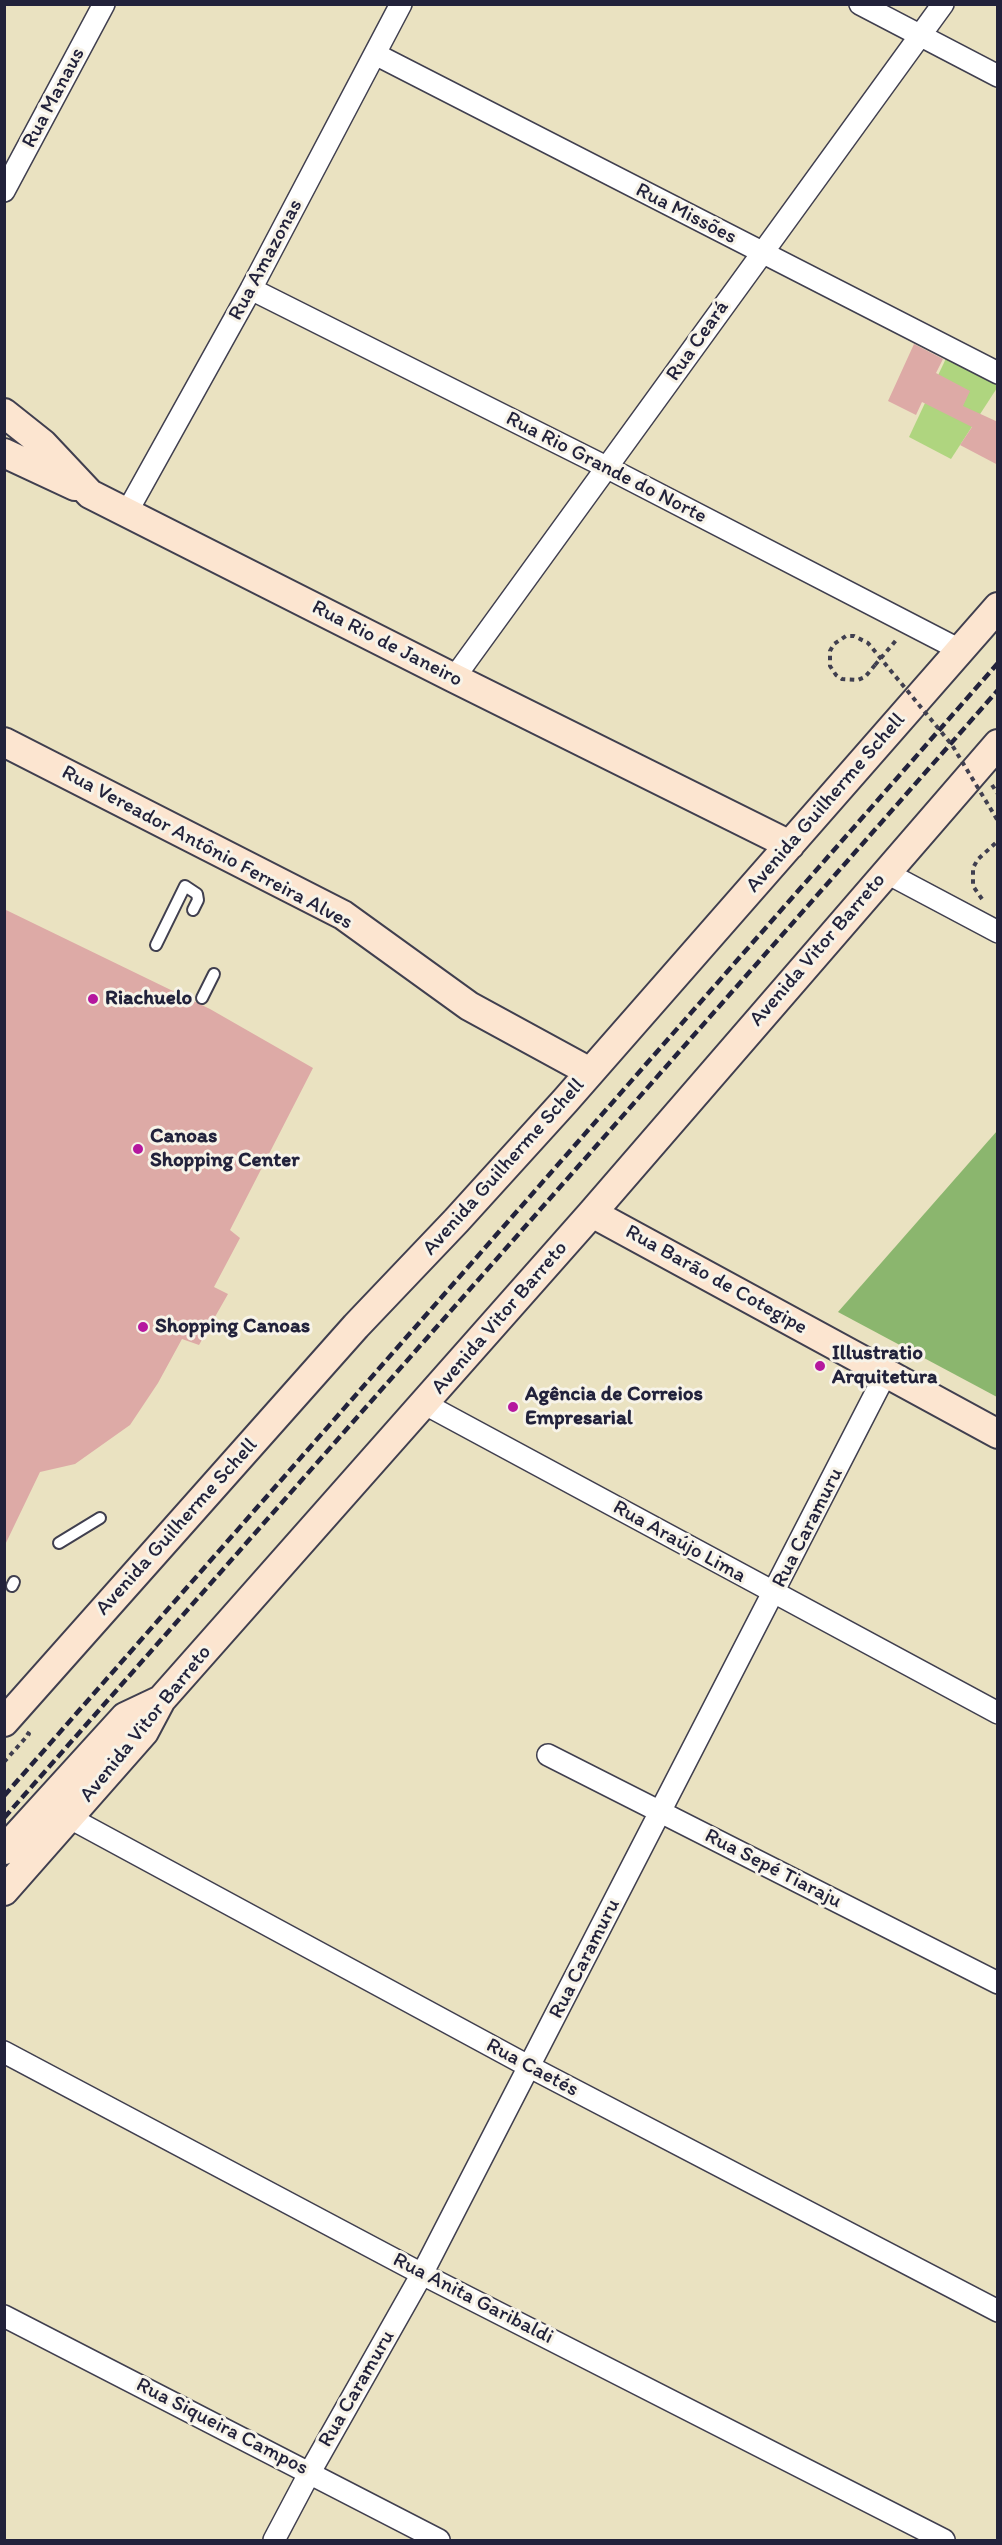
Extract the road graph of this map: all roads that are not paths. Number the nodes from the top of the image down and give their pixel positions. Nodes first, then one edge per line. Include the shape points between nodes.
1 (104, 4) edge
2 (401, 4) edge
3 (860, 4) edge
4 (943, 4) edge
5 (921, 36) junction
6 (375, 54) junction
7 (998, 76) edge
8 (4, 191) edge
9 (761, 253) junction
10 (251, 289) junction
11 (998, 373) edge
12 (4, 413) edge
13 (4, 453) edge
14 (609, 468) junction
15 (90, 494) junction
16 (127, 513) junction
17 (998, 608) edge
18 (960, 650) junction
19 (454, 678) junction
20 (4, 742) edge
21 (998, 744) edge
22 (790, 845) junction
23 (885, 872) junction
24 (193, 910) dead end
25 (998, 932) edge
26 (156, 945) dead end
27 (214, 974) dead end
28 (202, 998) dead end
29 (590, 1072) junction
30 (592, 1213) junction
31 (886, 1373) junction
32 (425, 1404) junction
33 (998, 1434) edge
34 (100, 1518) dead end
35 (59, 1543) dead end
36 (774, 1594) junction
37 (161, 1700) junction
38 (998, 1713) edge
39 (4, 1722) edge
40 (548, 1755) dead end
41 (661, 1812) junction
42 (70, 1818) junction
43 (5, 1849) edge
44 (4, 1891) edge
45 (998, 1983) edge
46 (4, 2052) edge
47 (530, 2067) junction
48 (422, 2274) junction
49 (998, 2311) edge
50 (4, 2316) edge
51 (310, 2472) junction
52 (274, 2541) edge
53 (439, 2541) edge
54 (944, 2541) edge

1 - 8 street, Rua Manaus
2 - 6 street, Rua Amazonas
3 - 5 street
4 - 5 street, Rua Ceará
5 - 7 street
5 - 9 street, Rua Ceará
6 - 9 street, Rua Missões
6 - 10 street, Rua Amazonas
9 - 11 street, Rua Missões
9 - 14 street, Rua Ceará
10 - 14 street, Rua Rio Grande do Norte
10 - 16 street, Rua Amazonas
12 - 15 main road, Rua Rio de Janeiro via 43,444
13 - 15 main road
14 - 18 street, Rua Rio Grande do Norte
14 - 19 street, Rua Ceará
15 - 16 main road, Rua Rio de Janeiro
16 - 19 main road, Rua Rio de Janeiro
17 - 18 main road, Avenida Guilherme Schell
18 - 22 main road, Avenida Guilherme Schell
19 - 22 main road, Rua Rio de Janeiro
20 - 29 main road, Rua Vereador Antônio Ferreira Alves via 342,915 469,1006
21 - 23 main road, Avenida Vitor Barreto
22 - 29 main road, Avenida Guilherme Schell
23 - 25 street
23 - 30 main road, Avenida Vitor Barreto
24 - 26 lane via 197,894 184,886
27 - 28 lane
29 - 39 main road, Avenida Guilherme Schell via 356,1326
30 - 31 main road, Rua Barão de Cotegipe
30 - 32 main road, Avenida Vitor Barreto
31 - 33 main road, Rua Barão de Cotegipe
31 - 36 street, Rua Caramuru
32 - 36 street, Rua Araújo Lima
32 - 37 main road, Avenida Vitor Barreto
34 - 35 lane
36 - 38 street, Rua Araújo Lima
36 - 41 street, Rua Caramuru
37 - 42 main road, Avenida Vitor Barreto via 144,1732
37 - 43 main road via 125,1718
40 - 41 street, Rua Sepé Tiaraju
41 - 45 street, Rua Sepé Tiaraju
41 - 47 street, Rua Caramuru
42 - 44 main road, Avenida Vitor Barreto
42 - 47 street, Rua Caetés
46 - 48 street, Rua Anita Garibaldi
47 - 48 street, Rua Caramuru
47 - 49 street, Rua Caetés
48 - 51 street, Rua Caramuru
48 - 54 street, Rua Anita Garibaldi
50 - 51 street, Rua Siqueira Campos
51 - 52 street, Rua Caramuru
51 - 53 street, Rua Siqueira Campos

